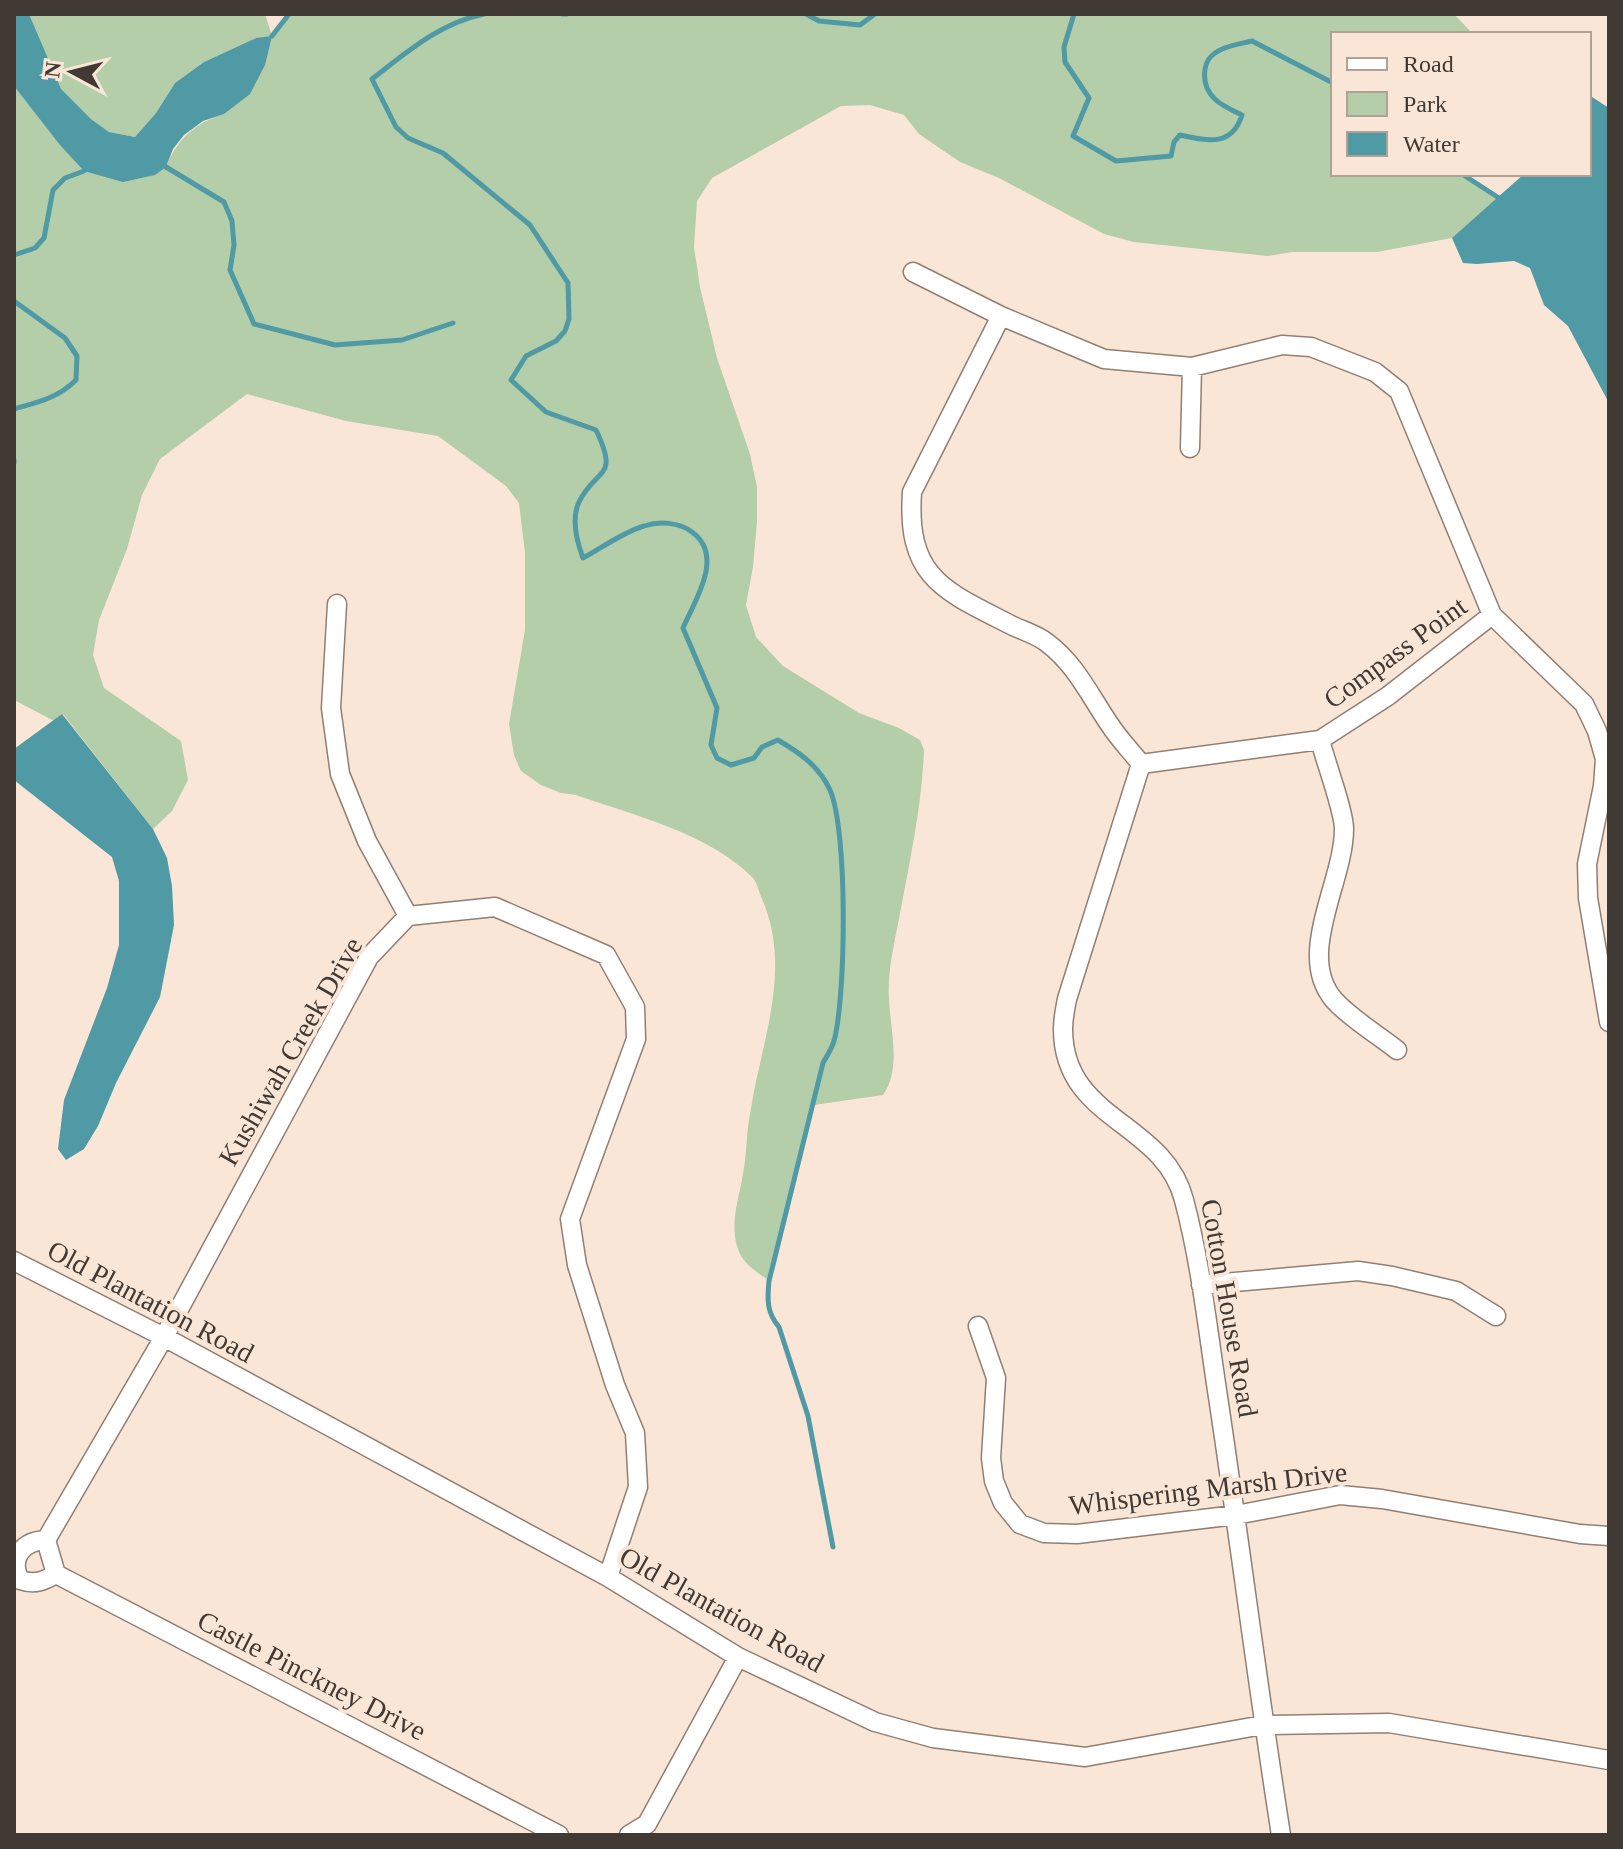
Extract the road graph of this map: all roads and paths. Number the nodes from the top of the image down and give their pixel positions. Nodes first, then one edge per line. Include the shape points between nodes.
1 (913, 272) dead end
2 (1001, 316) junction
3 (1192, 367) junction
4 (1190, 448) dead end
5 (337, 604) dead end
6 (1492, 615) junction
7 (1320, 740) junction
8 (1141, 764) junction
9 (408, 916) junction
10 (1609, 1022) edge
11 (1397, 1050) dead end
12 (14, 1261) edge
13 (1201, 1285) junction
14 (1496, 1316) dead end
15 (978, 1326) dead end
16 (164, 1337) junction
17 (1236, 1515) junction
18 (1609, 1536) edge
19 (48, 1548) junction
20 (56, 1574) junction
21 (608, 1577) junction
22 (738, 1657) junction
23 (1263, 1725) junction
24 (1609, 1760) edge
25 (652, 1829) edge
26 (559, 1835) edge
27 (629, 1835) edge
28 (1281, 1835) edge

1 - 2 street
2 - 3 street via 1104,359
2 - 8 street via 912,492 915,549 948,593 1046,642 1077,672
3 - 4 street
3 - 6 street via 1282,345 1311,347 1375,372 1399,391
5 - 9 street via 331,708 340,774 367,841
6 - 7 street, Compass Point via 1388,696
6 - 10 street via 1584,704 1601,745 1603,786 1587,876
7 - 8 street, Compass Point
7 - 11 street via 1345,827 1318,940 1321,978 1335,1000
8 - 13 street, Cotton House Road via 1067,999 1063,1029 1073,1075 1087,1097 1159,1153 1174,1174 1184,1198
9 - 16 street, Kushiwah Creek Drive via 369,957
9 - 21 street via 495,907 606,955 635,1007 636,1039 570,1219 577,1265 635,1433 638,1487
12 - 16 street, Old Plantation Road
13 - 14 street via 1358,1271 1456,1291
13 - 17 street, Cotton House Road
15 - 17 street, Whispering Marsh Drive via 996,1378 994,1481 1020,1524 1044,1533 1077,1534
16 - 19 street, Kushiwah Creek Drive
16 - 21 street, Old Plantation Road
17 - 18 street, Whispering Marsh Drive via 1340,1495
17 - 23 street, Cotton House Road
19 - 20 street
19 - 20 street via 37,1540 22,1548 16,1572 27,1582
20 - 26 street, Castle Pinckney Drive
21 - 22 street, Old Plantation Road
22 - 23 street, Old Plantation Road via 875,1722 933,1738 1085,1757
22 - 25 street
23 - 24 street, Old Plantation Road via 1389,1723
23 - 28 street, Cotton House Road
25 - 27 street

